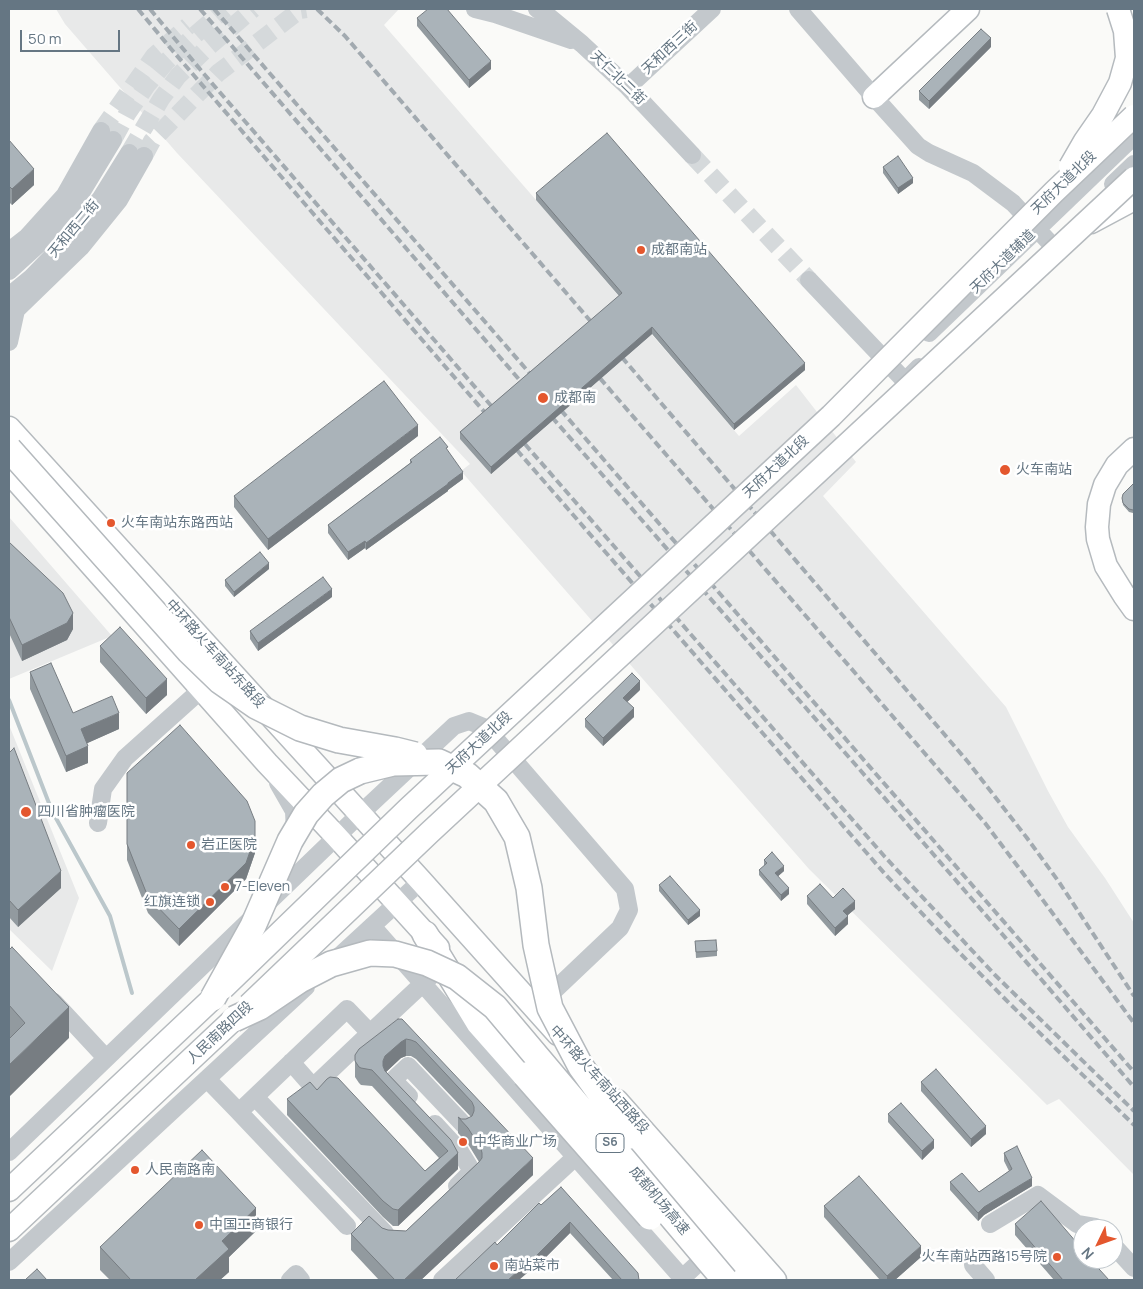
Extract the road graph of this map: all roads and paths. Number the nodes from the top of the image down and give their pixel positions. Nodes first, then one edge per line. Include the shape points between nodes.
1 (474, 9) edge
2 (537, 9) edge
3 (712, 9) edge
4 (798, 9) edge
5 (968, 9) edge
6 (1118, 9) edge
7 (582, 44) junction
8 (628, 87) junction
9 (874, 97) junction
10 (1134, 116) edge
11 (1134, 136) edge
12 (692, 155) tunnel mouth
13 (1134, 164) edge
14 (1134, 178) edge
15 (1054, 192) junction
16 (1134, 199) edge
17 (1082, 227) junction
18 (1036, 230) junction
19 (1050, 244) junction
20 (9, 251) edge
21 (9, 271) edge
22 (809, 280) tunnel mouth
23 (9, 296) edge
24 (9, 342) edge
25 (893, 368) junction
26 (9, 428) edge
27 (9, 449) edge
28 (1134, 449) edge
29 (9, 472) edge
30 (1134, 609) edge
31 (202, 689) junction
32 (439, 762) junction
33 (267, 763) junction
34 (360, 814) junction
35 (98, 823) dead end
36 (336, 836) junction
37 (422, 880) junction
38 (288, 884) junction
39 (398, 903) junction
40 (372, 926) junction
41 (425, 934) joint
42 (446, 962) junction
43 (424, 984) junction
44 (41, 989) edge
45 (213, 998) junction
46 (535, 1008) junction
47 (234, 1019) junction
48 (370, 1033) junction
49 (106, 1058) junction
50 (291, 1062) junction
51 (207, 1079) junction
52 (255, 1097) junction
53 (239, 1112) junction
54 (464, 1125) edge
55 (602, 1133) junction
56 (9, 1152) edge
57 (575, 1157) junction
58 (9, 1190) edge
59 (444, 1197) edge
60 (1073, 1221) edge
61 (990, 1224) dead end
62 (347, 1226) dead end
63 (9, 1230) edge
64 (402, 1237) edge
65 (707, 1255) junction
66 (1123, 1256) edge
67 (9, 1262) edge
68 (973, 1265) dead end
69 (1134, 1268) edge
70 (290, 1280) edge
71 (301, 1280) edge
72 (442, 1280) edge
73 (688, 1280) edge
74 (727, 1280) edge
75 (753, 1280) edge
76 (775, 1280) edge
77 (986, 1280) edge

1 - 7 street
2 - 7 street, 天仁北二街
3 - 8 street, 天和西三街
4 - 9 street
5 - 9 main road
6 - 15 main road, bridge via 1125,31 1127,58 1120,83
7 - 8 street, 天仁北二街
8 - 12 street, 天仁北二街
9 - 18 street via 918,146 972,174 1014,203
10 - 15 main road, 天府大道北段, bridge
11 - 18 street, 天府大道辅道
13 - 19 street, 天府大道辅道
14 - 17 main road, bridge
15 - 45 main road, 天府大道北段, bridge via 831,416 408,809
16 - 17 main road, bridge
17 - 47 main road, 人民南路四段, bridge via 429,833
18 - 19 street
18 - 25 street, 天府大道辅道
19 - 25 street, 天府大道辅道 via 905,381
20 - 21 street via 27,237 66,195 107,135 73,206
22 - 25 street
23 - 24 street, 天和西二街 via 68,240 137,155 119,200 81,247 16,310
26 - 34 main road, 中环路火车南站东路段
27 - 32 highway, 成都机场高速, bridge via 189,651 220,680 256,706 300,728
28 - 30 main road via 1117,465 1105,485 1097,527 1106,566
29 - 31 main road
31 - 33 main road
31 - 35 street via 125,758 103,789
32 - 45 highway, bridge via 393,763 360,772 341,780 323,794 290,841 253,926
32 - 75 highway, 成都机场高速 / S6, bridge via 467,775 496,801 517,837 550,1008 582,1067 630,1136
33 - 36 main road
33 - 38 street via 294,811 296,855
34 - 36 street
34 - 37 main road, 中环路火车南站东路段
34 - 46 street via 454,726 469,721 486,728 626,889 630,910 620,928
36 - 38 street
36 - 39 main road
37 - 39 street, 人民南路四段
37 - 46 main road, 中环路火车南站西路段
38 - 49 street
39 - 40 street, 人民南路四段
39 - 41 main road
40 - 43 street
40 - 51 street, 人民南路四段
41 - 42 highway
42 - 43 street
42 - 55 main road
42 - 73 highway, bridge via 479,1024 524,1075
43 - 48 street
43 - 57 street
44 - 49 street
45 - 58 main road
46 - 76 main road, 中环路火车南站西路段
47 - 63 main road, 人民南路四段
47 - 74 highway, 成都机场高速 / S6, bridge via 331,964 370,953 395,954 427,963 457,977 495,1007
48 - 50 street via 346,1009
48 - 50 street via 313,1087
49 - 56 street
50 - 52 street
51 - 53 street
51 - 67 street, 人民南路四段
52 - 53 street
52 - 64 street via 376,1225 389,1236
53 - 62 street
54 - 59 street via 408,1066 393,1080 459,1150 472,1170
55 - 57 street
55 - 65 main road
57 - 72 street
57 - 73 street
60 - 61 street via 1038,1195
65 - 73 street
65 - 74 main road
66 - 69 street
68 - 77 street
70 - 71 street via 296,1274

